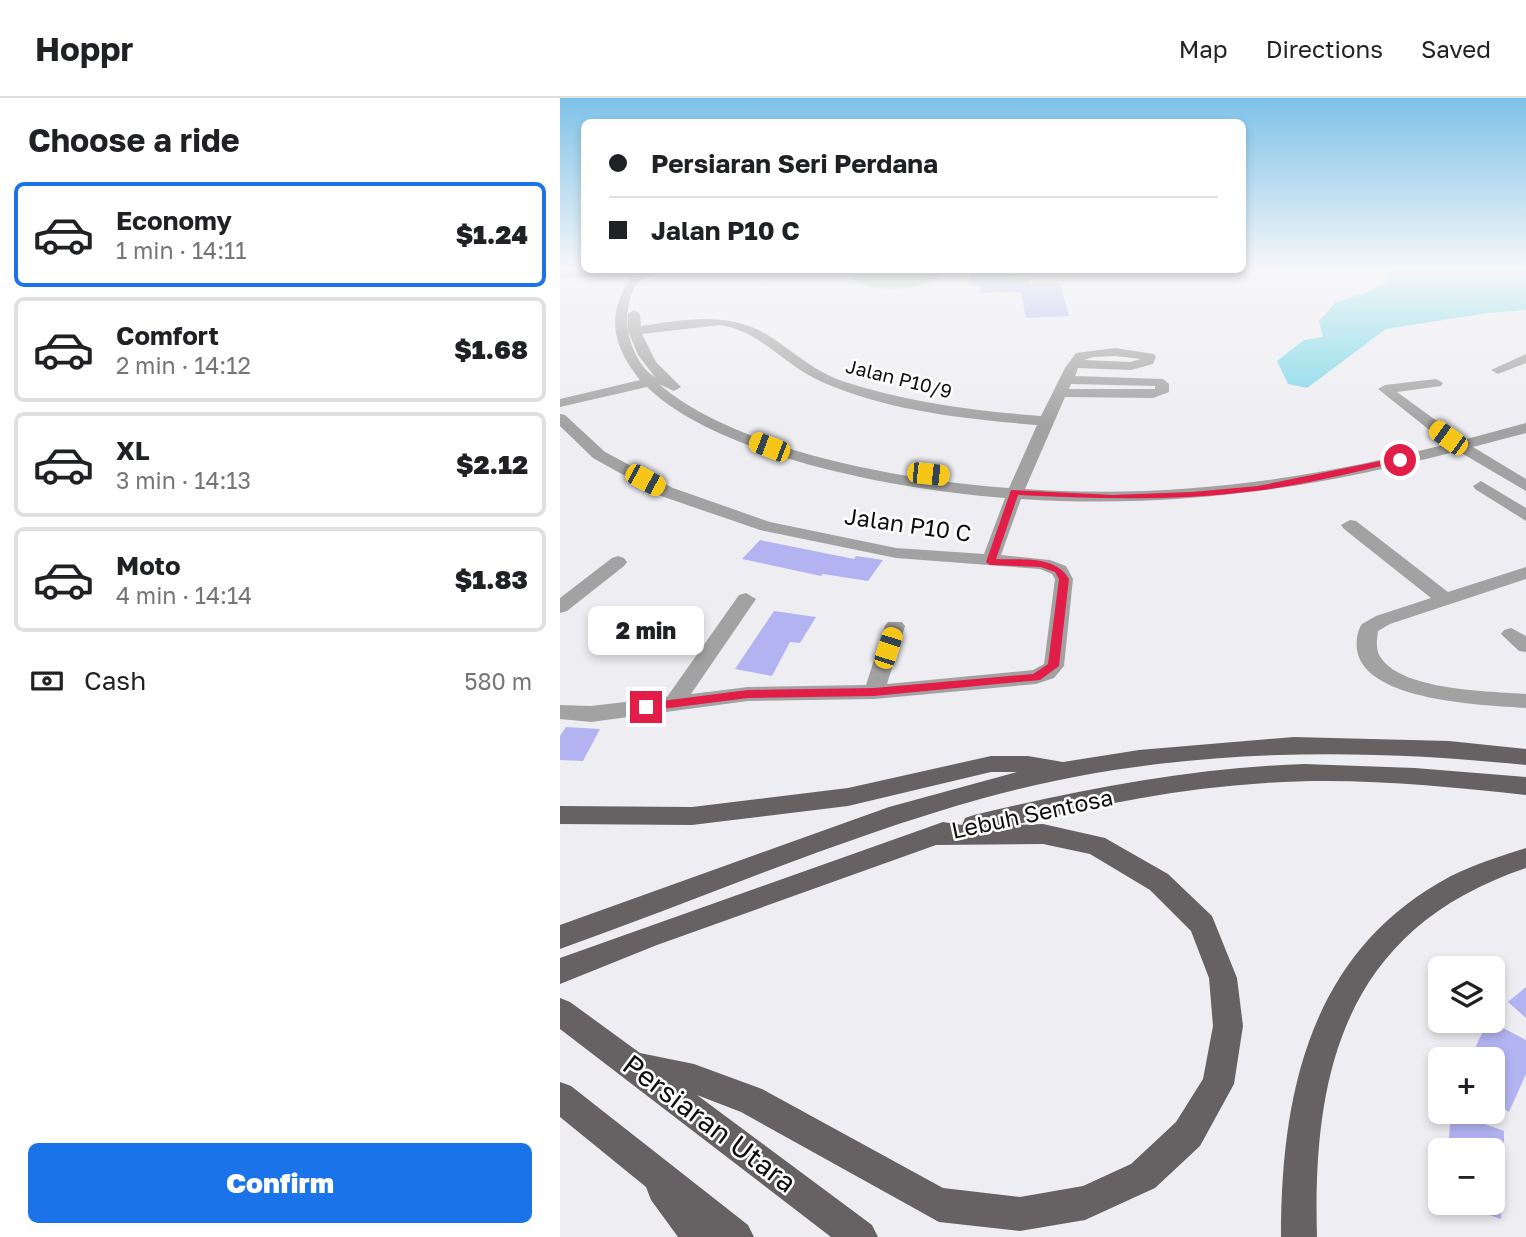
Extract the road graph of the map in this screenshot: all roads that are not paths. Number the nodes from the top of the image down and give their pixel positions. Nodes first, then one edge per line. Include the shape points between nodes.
1 (619, 320) edge
2 (635, 320) edge
3 (634, 331) junction
4 (1526, 358) edge
5 (1075, 365) dead end
6 (1498, 370) dead end
7 (655, 381) junction
8 (1436, 383) dead end
9 (1064, 386) junction
10 (560, 403) edge
11 (560, 418) edge
12 (1526, 419) edge
13 (1046, 421) junction
14 (1526, 428) edge
15 (1454, 442) junction
16 (1481, 486) dead end
17 (1526, 486) edge
18 (1016, 488) junction
19 (1526, 516) edge
20 (1350, 525) dead end
21 (618, 562) dead end
22 (990, 562) junction
23 (1526, 573) edge
24 (746, 599) dead end
25 (1444, 599) junction
26 (560, 607) edge
27 (895, 626) dead end
28 (874, 692) junction
29 (1526, 701) edge
30 (673, 704) junction
31 (560, 712) edge
32 (1526, 757) edge
33 (1064, 771) junction
34 (1526, 786) edge
35 (560, 815) edge
36 (932, 835) junction
37 (1526, 858) edge
38 (560, 937) edge
39 (560, 971) edge
40 (560, 1011) edge
41 (637, 1067) junction
42 (560, 1097) edge
43 (647, 1166) junction
44 (699, 1237) edge
45 (736, 1237) edge
46 (860, 1237) edge
47 (1299, 1237) edge

1 - 7 street via 627,352
2 - 3 street
3 - 7 street
3 - 13 street, Jalan P10/9 via 732,322 753,331 815,375 857,389 938,410
4 - 6 street
5 - 9 street
7 - 10 street
7 - 18 street via 670,401 701,418 817,462 921,483
8 - 15 street via 1385,389
9 - 9 street via 1152,381 1162,384 1162,392
9 - 13 street
11 - 22 street, Jalan P10 C via 599,455 667,492 766,526 896,553
12 - 15 street
13 - 18 street
14 - 15 street
15 - 17 street
15 - 18 street via 1258,488 1192,495 1112,497
16 - 19 street
18 - 22 street
20 - 25 street
21 - 26 street
22 - 28 street, Jalan P10 C via 1042,564 1062,574 1054,666 1036,677
23 - 25 street
24 - 30 street
25 - 29 street via 1369,628 1366,642 1371,660 1393,678 1422,690
27 - 28 street
28 - 30 street, Jalan P10 C via 748,694
30 - 31 street, Jalan P10 C via 592,714
32 - 33 main road, Lebuh Sentosa via 1297,745 1223,749
33 - 35 main road via 1028,764 991,764 848,797 692,816
33 - 38 main road, Lebuh Sentosa via 914,808
34 - 36 main road, Lebuh Sentosa via 1374,774 1232,777 1042,808
36 - 39 main road, Lebuh Sentosa
36 - 41 main road via 1043,834 1096,845 1159,882 1202,924 1223,978 1228,1026 1218,1084 1188,1134 1143,1176 1085,1203 1020,1214 939,1205 751,1100 694,1079
37 - 47 main road via 1503,864 1415,912 1378,947 1350,985 1324,1040 1308,1105 1298,1185
40 - 41 main road, Persiaran Utara
41 - 46 main road, Persiaran Utara
42 - 43 main road
43 - 44 main road
43 - 45 main road

